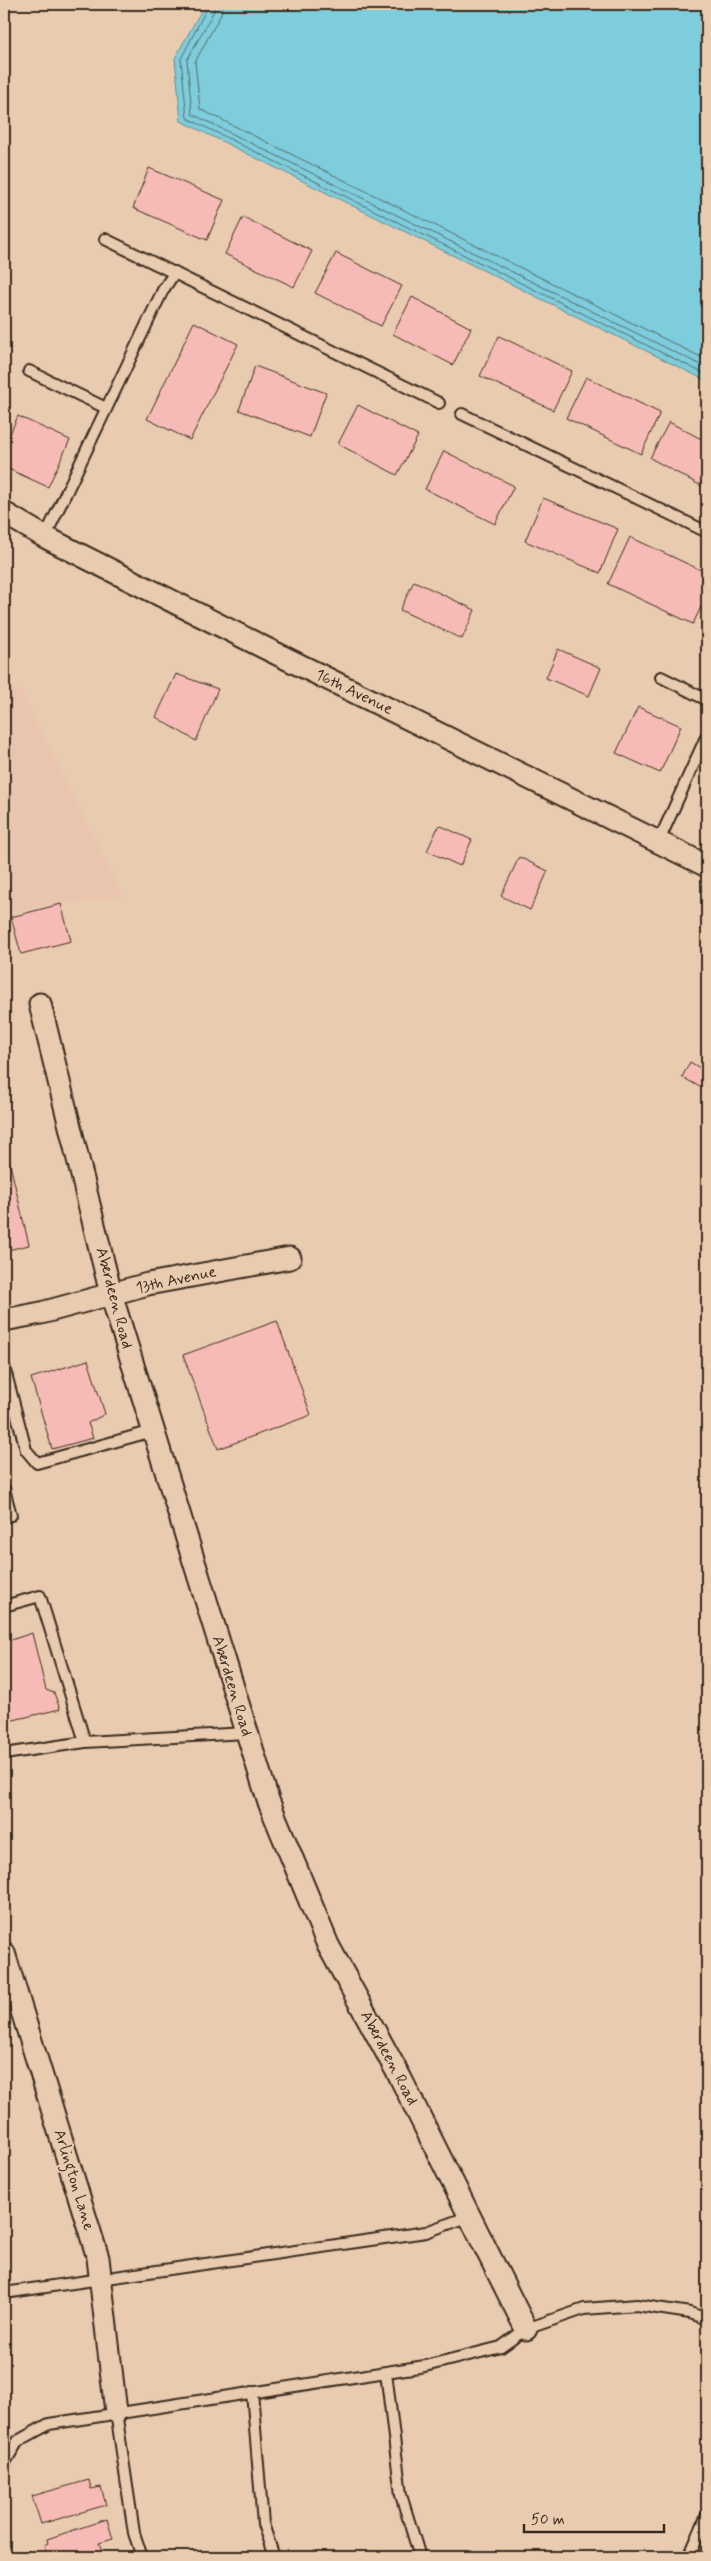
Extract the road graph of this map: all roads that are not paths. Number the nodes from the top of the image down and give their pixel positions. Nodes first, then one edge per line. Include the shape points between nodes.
1 (105, 239) dead end
2 (175, 272) junction
3 (29, 371) dead end
4 (439, 403) dead end
5 (106, 408) junction
6 (462, 414) dead end
7 (4, 513) edge
8 (707, 532) edge
9 (45, 537) junction
10 (661, 676) dead end
11 (707, 700) edge
12 (707, 735) edge
13 (658, 843) junction
14 (707, 866) edge
15 (40, 1004) dead end
16 (290, 1258) dead end
17 (111, 1294) junction
18 (4, 1320) edge
19 (4, 1366) edge
20 (153, 1432) junction
21 (4, 1489) edge
22 (4, 1518) edge
23 (4, 1606) edge
24 (246, 1733) junction
25 (84, 1742) junction
26 (4, 1754) edge
27 (4, 1953) edge
28 (470, 2216) junction
29 (101, 2279) junction
30 (4, 2293) edge
31 (707, 2319) edge
32 (526, 2329) junction
33 (386, 2372) junction
34 (252, 2392) junction
35 (116, 2412) junction
36 (4, 2464) edge
37 (707, 2515) edge
38 (142, 2557) edge
39 (274, 2557) edge
40 (420, 2557) edge
41 (689, 2557) edge

1 - 2 lane
2 - 4 lane
2 - 5 lane via 162,290
3 - 5 lane
5 - 9 lane
6 - 8 lane
7 - 9 street, 16th Avenue
9 - 13 street, 16th Avenue
10 - 11 lane
12 - 13 lane
13 - 14 street, 16th Avenue
15 - 17 street, Aberdeen Road
16 - 17 street, 13th Avenue via 148,1284
17 - 18 street, 13th Avenue
17 - 20 street, Aberdeen Road
19 - 20 lane via 26,1450 37,1464
20 - 24 street, Aberdeen Road
21 - 22 lane via 11,1515
23 - 25 lane via 40,1596
24 - 25 lane
24 - 28 street, Aberdeen Road via 285,1845 328,1945 401,2078
25 - 26 lane
27 - 29 street, Arlington Lane via 98,2258
28 - 29 lane via 426,2232
28 - 32 street, Aberdeen Road
29 - 30 lane
29 - 35 street, Arlington Lane
31 - 32 lane via 690,2313 637,2305 584,2309
32 - 33 lane via 501,2347
33 - 34 lane
33 - 40 lane via 401,2495
34 - 35 lane
34 - 39 lane via 263,2524
35 - 36 lane via 49,2424 18,2441
35 - 38 lane via 134,2533
37 - 41 lane

